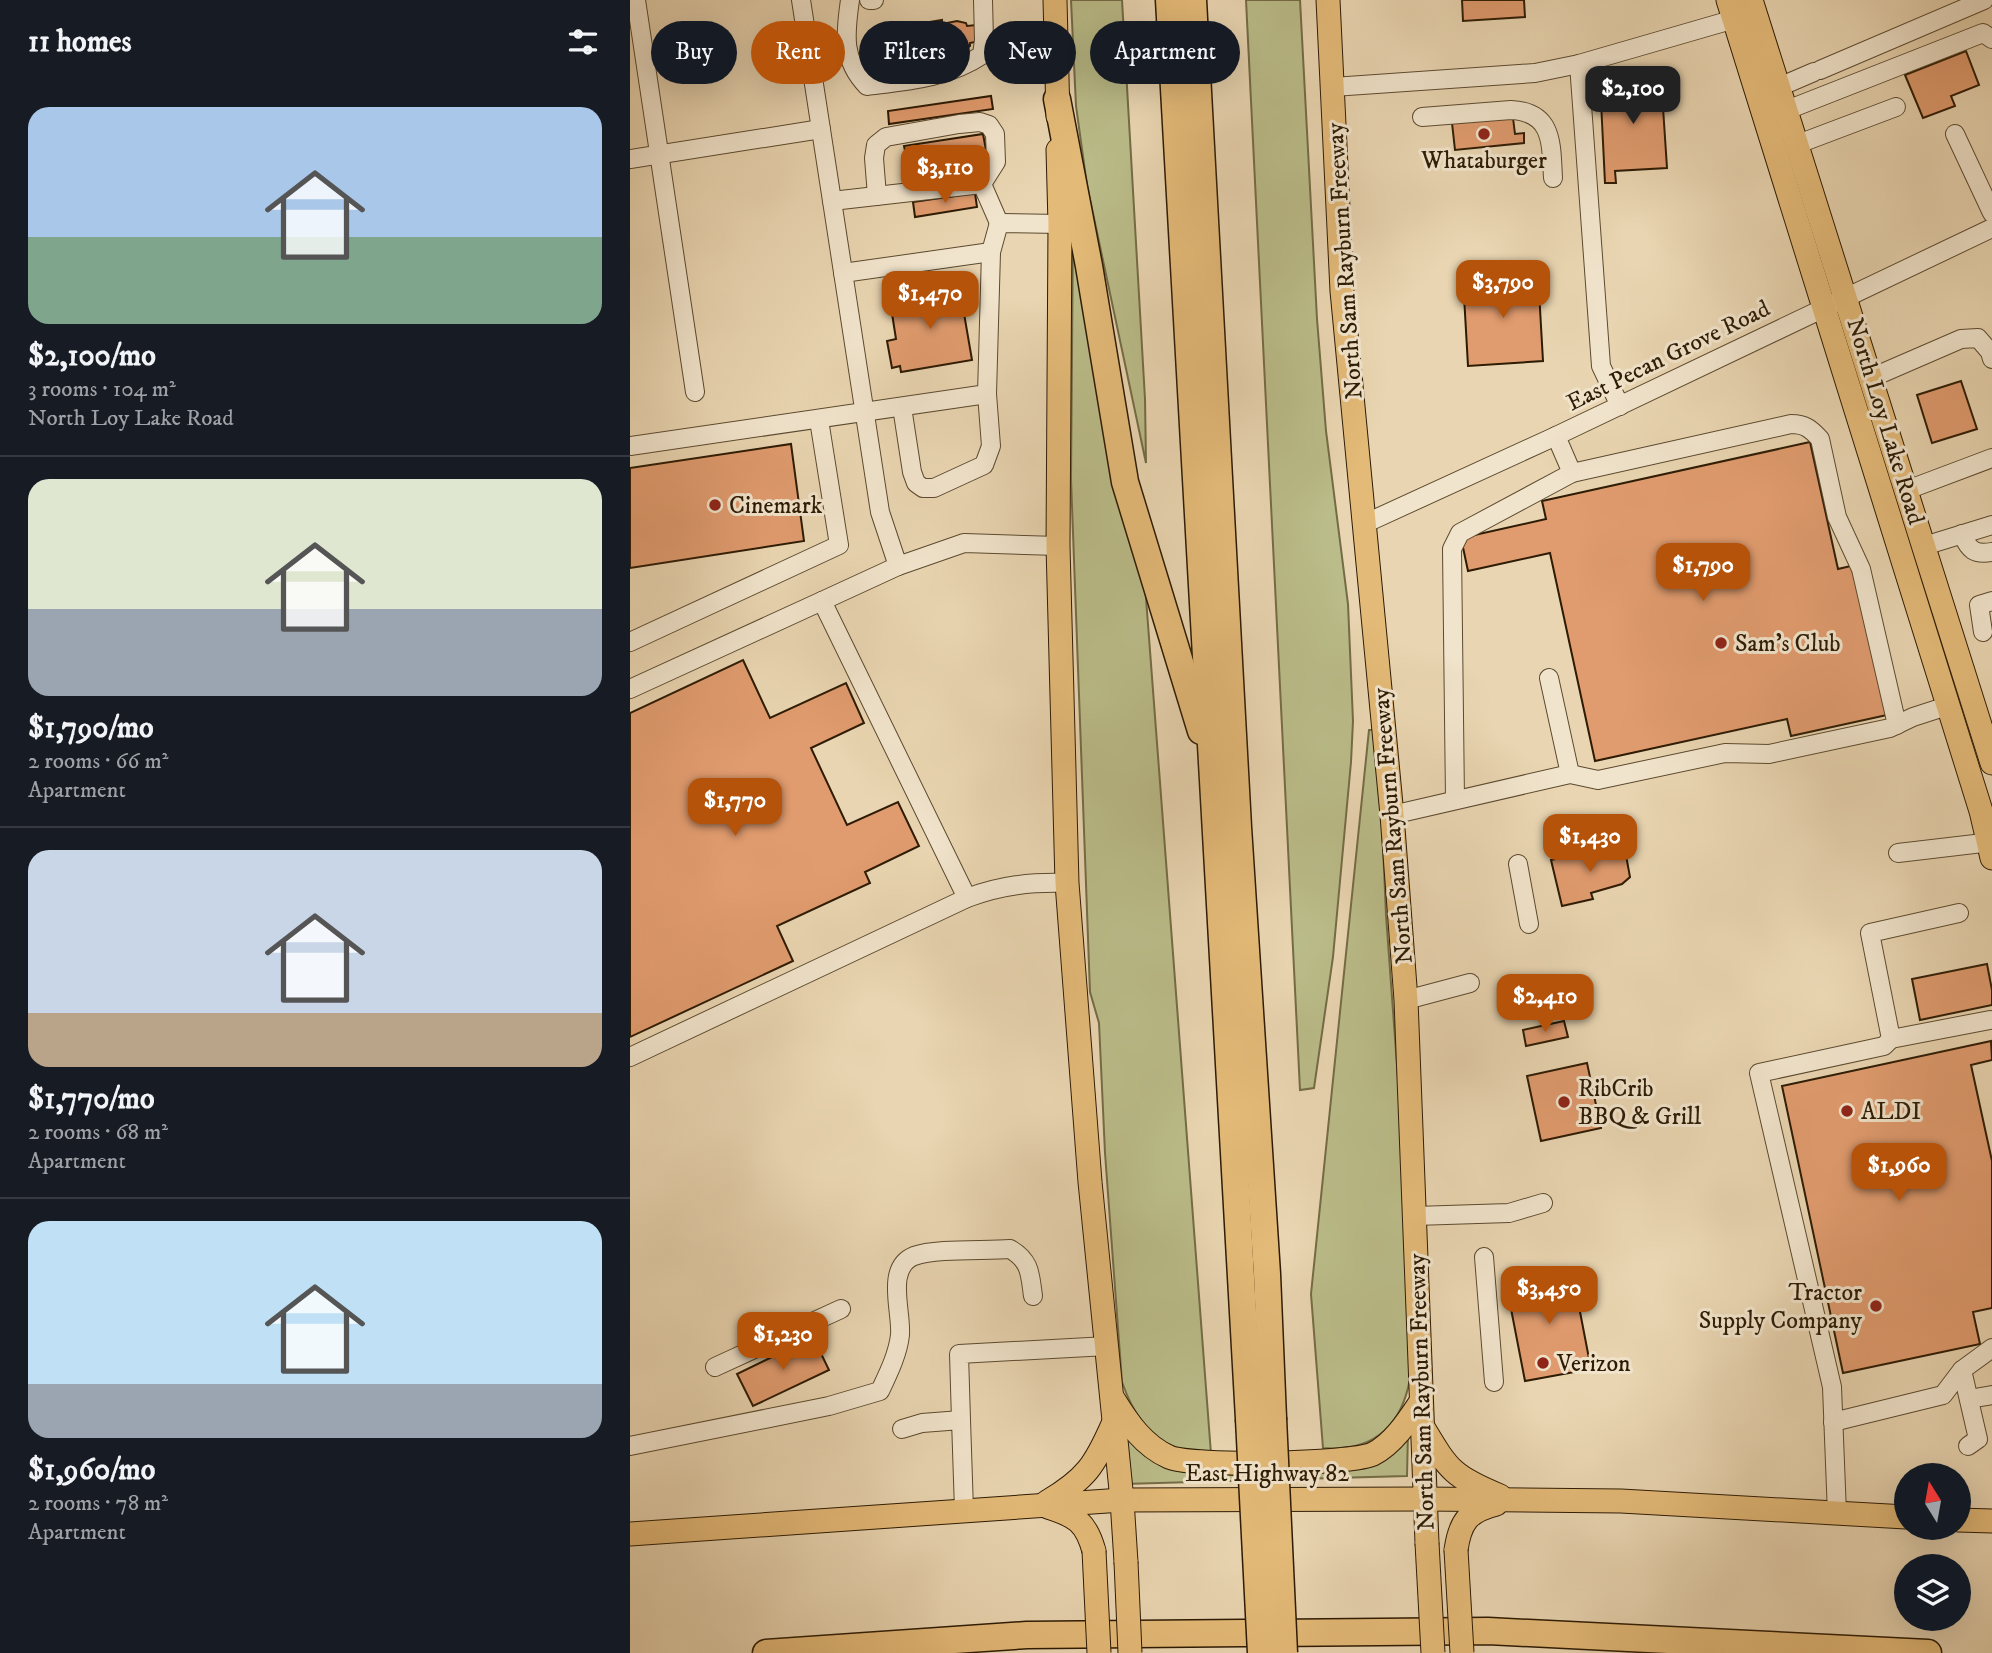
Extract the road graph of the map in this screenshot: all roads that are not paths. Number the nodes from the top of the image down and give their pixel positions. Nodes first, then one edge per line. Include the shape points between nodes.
1 (636, 0) edge
2 (801, 0) edge
3 (850, 0) edge
4 (869, 0) edge
5 (874, 0) edge
6 (983, 0) edge
7 (1055, 0) edge
8 (1169, 0) edge
9 (1193, 0) edge
10 (1328, 0) edge
11 (1984, 0) edge
12 (1742, 8) edge
13 (1992, 39) edge
14 (1580, 64) junction
15 (1333, 87) junction
16 (1779, 87) junction
17 (1057, 99) junction
18 (1896, 107) dead end
19 (1787, 110) junction
20 (1422, 117) dead end
21 (821, 129) junction
22 (1955, 134) dead end
23 (1798, 144) junction
24 (659, 154) junction
25 (630, 159) edge
26 (1553, 178) dead end
27 (982, 184) junction
28 (877, 196) junction
29 (832, 201) junction
30 (1992, 213) edge
31 (999, 223) junction
32 (1060, 224) junction
33 (1992, 228) edge
34 (991, 252) junction
35 (843, 273) junction
36 (1846, 297) junction
37 (1824, 307) junction
38 (1992, 359) edge
39 (1871, 378) junction
40 (695, 392) dead end
41 (987, 394) junction
42 (1620, 405) junction
43 (902, 407) junction
44 (865, 413) junction
45 (819, 420) junction
46 (1556, 436) junction
47 (630, 446) edge
48 (1992, 458) edge
49 (1572, 473) junction
50 (1907, 490) junction
51 (1364, 524) junction
52 (1992, 525) edge
53 (1962, 534) junction
54 (1058, 546) junction
55 (1924, 546) junction
56 (1992, 552) edge
57 (898, 566) junction
58 (822, 601) junction
59 (1992, 601) edge
60 (1987, 634) edge
61 (1954, 640) junction
62 (630, 642) edge
63 (1549, 678) dead end
64 (630, 689) edge
65 (1947, 706) junction
66 (1897, 725) junction
67 (1989, 739) edge
68 (1992, 762) edge
69 (1214, 772) junction
70 (1570, 774) junction
71 (1455, 800) junction
72 (1392, 815) junction
73 (1991, 847) edge
74 (1898, 853) dead end
75 (1517, 863) dead end
76 (1067, 883) junction
77 (967, 898) junction
78 (1959, 914) dead end
79 (1530, 924) dead end
80 (1470, 984) dead end
81 (1406, 1000) junction
82 (1990, 1020) edge
83 (1891, 1039) junction
84 (630, 1057) edge
85 (1543, 1203) dead end
86 (1415, 1216) junction
87 (1484, 1257) dead end
88 (1033, 1296) dead end
89 (841, 1309) dead end
90 (1107, 1346) junction
91 (1992, 1348) edge
92 (715, 1367) dead end
93 (1962, 1370) junction
94 (1494, 1382) dead end
95 (1992, 1395) edge
96 (1112, 1398) junction
97 (1969, 1399) junction
98 (1420, 1403) junction
99 (1261, 1419) junction
100 (961, 1420) junction
101 (1114, 1421) junction
102 (1833, 1422) junction
103 (1423, 1427) junction
104 (902, 1429) dead end
105 (1979, 1443) edge
106 (630, 1446) edge
107 (1424, 1499) junction
108 (1122, 1500) junction
109 (1509, 1500) junction
110 (1042, 1505) junction
111 (964, 1510) junction
112 (1837, 1514) junction
113 (1894, 1516) edge
114 (1971, 1520) edge
115 (1992, 1521) edge
116 (630, 1534) edge
117 (766, 1653) edge
118 (1099, 1653) edge
119 (1130, 1653) edge
120 (1261, 1653) edge
121 (1284, 1653) edge
122 (1433, 1653) edge
123 (1462, 1653) edge
124 (1928, 1653) edge

1 - 24 street
2 - 21 street
3 - 6 street via 845,32 853,71 867,86 926,79 982,55
4 - 5 street
7 - 17 main road
8 - 69 highway
9 - 99 highway via 1267,1274
10 - 15 main road, North Sam Rayburn Freeway
11 - 16 street
12 - 14 street
12 - 16 main road, North Loy Lake Road
12 - 37 main road, North Loy Lake Road
13 - 19 street via 1983,33
14 - 15 street via 1535,73
14 - 42 street via 1601,366
15 - 51 main road, North Sam Rayburn Freeway via 1342,290
16 - 19 main road, North Loy Lake Road
17 - 32 main road
17 - 69 highway via 1125,482
18 - 23 street
19 - 23 main road, North Loy Lake Road
20 - 26 street via 1511,110 1536,115 1546,127 1551,145
21 - 24 street
21 - 29 street
22 - 30 street
23 - 36 main road, North Loy Lake Road
24 - 25 street
24 - 40 street
27 - 28 street
27 - 28 street via 996,162 995,134 981,122 959,124 886,137 876,145
27 - 31 street
28 - 29 street
29 - 35 street
31 - 32 street
31 - 34 street
32 - 54 main road
33 - 36 street, East Pecan Grove Road
34 - 35 street
34 - 41 street
35 - 44 street
36 - 37 street, East Pecan Grove Road
36 - 39 main road, North Loy Lake Road
37 - 42 street, East Pecan Grove Road
37 - 65 main road, North Loy Lake Road
38 - 39 street via 1979,338 1961,339
39 - 50 main road, North Loy Lake Road
41 - 43 street
41 - 43 street via 991,446 984,465 934,488 916,483
42 - 46 street, East Pecan Grove Road
43 - 44 street
44 - 45 street
44 - 57 street via 880,512
45 - 47 street
45 - 62 street via 839,545
46 - 49 street
46 - 51 street, East Pecan Grove Road
48 - 50 street
49 - 66 street via 1791,424 1812,429 1820,439 1837,517 1861,569
49 - 71 street via 1460,533 1452,549
50 - 55 main road, North Loy Lake Road
51 - 72 main road, North Sam Rayburn Freeway
52 - 53 street
53 - 55 street
53 - 56 street via 1968,549 1977,554
54 - 57 street via 964,543
54 - 76 main road
55 - 61 main road, North Loy Lake Road
57 - 58 street
58 - 64 street
58 - 77 street
59 - 60 street via 1979,605
60 - 61 street
61 - 67 main road, North Loy Lake Road
63 - 70 street
65 - 66 street
65 - 73 main road, North Loy Lake Road
66 - 70 street via 1769,754 1725,753 1598,780
67 - 68 main road, North Loy Lake Road
69 - 99 highway
70 - 71 street
71 - 72 street
72 - 81 main road, North Sam Rayburn Freeway
73 - 74 street
75 - 79 street
76 - 77 street via 1030,882 992,888
76 - 90 main road
77 - 84 street
78 - 83 street via 1870,933
80 - 81 street
81 - 86 main road, North Sam Rayburn Freeway
82 - 83 street
83 - 102 street via 1884,1046 1759,1073 1832,1387
85 - 86 street via 1509,1213
86 - 98 main road, North Sam Rayburn Freeway
87 - 94 street
88 - 106 street via 1022,1256 1010,1250 911,1257 896,1279 900,1336 880,1391
89 - 92 street
90 - 96 main road
90 - 100 street via 959,1354
91 - 93 street
93 - 97 street
93 - 102 street via 1943,1395
95 - 97 street
96 - 98 main road via 1148,1444 1172,1458 1198,1463 1359,1458 1381,1449
96 - 101 main road
97 - 105 street
98 - 103 main road, North Sam Rayburn Freeway
99 - 120 highway, bridge
99 - 121 highway, bridge
100 - 104 street
100 - 111 street
101 - 108 main road
101 - 110 main road via 1085,1476
102 - 112 street
103 - 107 main road, North Sam Rayburn Freeway
103 - 109 main road via 1444,1463 1458,1476
107 - 108 main road, East Highway 82
107 - 109 main road, East Highway 82
107 - 122 main road, North Sam Rayburn Freeway, bridge
108 - 110 main road, East Highway 82
108 - 119 main road, bridge
109 - 112 main road, East Highway 82 via 1621,1501
109 - 123 main road, bridge via 1480,1508 1462,1526 1456,1550
110 - 111 main road, East Highway 82
110 - 118 main road, bridge via 1073,1517 1090,1536
111 - 116 main road, East Highway 82
112 - 113 main road, East Highway 82
114 - 115 main road
117 - 124 highway via 1027,1635 1488,1631

